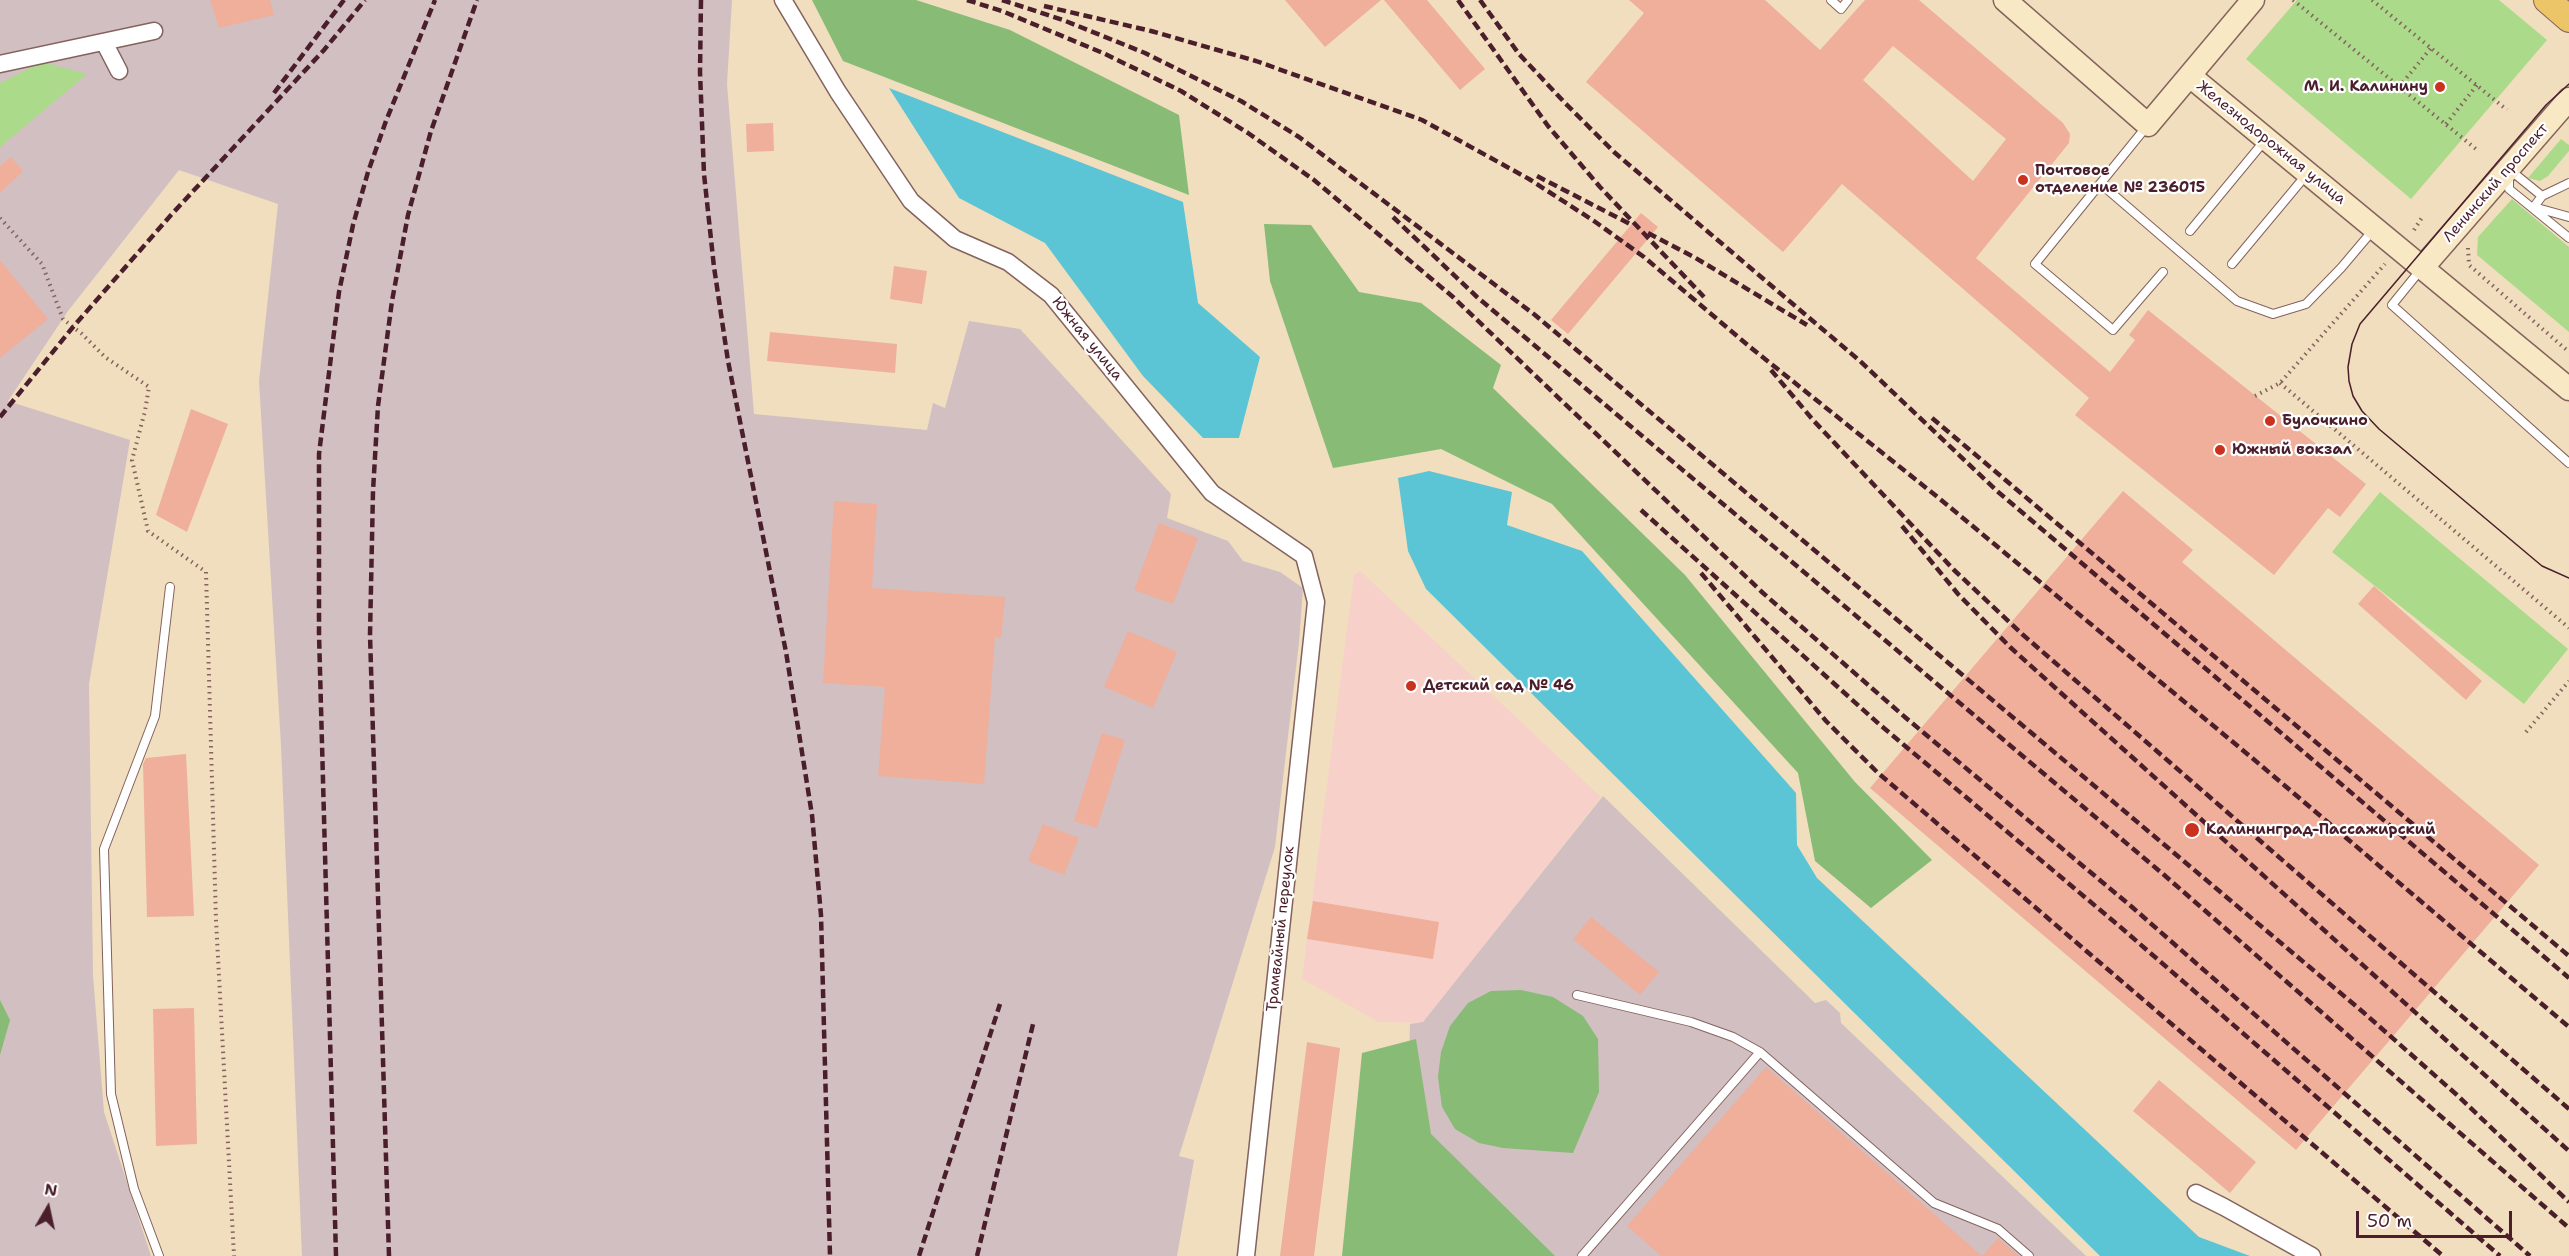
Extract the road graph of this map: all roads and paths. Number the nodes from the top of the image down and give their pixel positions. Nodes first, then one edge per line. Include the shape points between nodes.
1 (783, 0) edge
2 (1831, 0) edge
3 (1848, 0) edge
4 (2006, 0) edge
5 (2253, 0) edge
6 (2294, 0) edge
7 (2372, 0) edge
8 (2547, 0) edge
9 (2569, 19) edge
10 (154, 31) dead end
11 (104, 42) junction
12 (2431, 48) junction
13 (0, 64) edge
14 (119, 71) dead end
15 (2190, 76) junction
16 (2477, 85) junction
17 (2399, 87) junction
18 (2569, 99) edge
19 (2507, 110) dead end
20 (2148, 124) junction
21 (2446, 124) junction
22 (2266, 138) junction
23 (2476, 149) dead end
24 (2508, 169) junction
25 (2308, 173) junction
26 (2569, 183) edge
27 (2101, 184) junction
28 (2542, 196) junction
29 (2533, 208) junction
30 (2422, 216) dead end
31 (2569, 217) edge
32 (0, 218) edge
33 (2374, 228) junction
34 (2414, 230) dead end
35 (2190, 231) dead end
36 (2569, 238) edge
37 (2469, 245) dead end
38 (2386, 263) dead end
39 (2232, 264) dead end
40 (2423, 267) junction
41 (2163, 272) dead end
42 (2569, 352) edge
43 (2280, 383) junction
44 (2569, 389) edge
45 (2255, 396) dead end
46 (2569, 463) edge
47 (170, 587) dead end
48 (1316, 602) joint
49 (2569, 628) edge
50 (2569, 681) edge
51 (2526, 732) dead end
52 (1577, 995) dead end
53 (1760, 1052) junction
54 (2196, 1193) dead end
55 (159, 1256) edge
56 (234, 1256) edge
57 (1246, 1256) edge
58 (1582, 1256) edge
59 (2029, 1256) edge
60 (2312, 1256) edge

1 - 48 street, Южная улица via 838,92 911,201 956,239 1008,262 1052,295 1212,493 1304,556
2 - 3 lane via 1841,9
4 - 20 street
5 - 15 street
6 - 17 path
7 - 12 path
8 - 9 main road
10 - 11 street
11 - 13 street
11 - 14 street
12 - 16 path
12 - 17 path
15 - 20 street, Железнодорожная улица
15 - 22 street, Железнодорожная улица
16 - 19 path
16 - 21 path
17 - 21 path
18 - 24 street, Ленинский проспект
20 - 27 lane, Железнодорожная улица
21 - 23 path
22 - 25 street, Железнодорожная улица
22 - 35 lane
24 - 28 lane
24 - 29 lane via 2509,189
24 - 40 street, Ленинский проспект
25 - 33 street, Железнодорожная улица
25 - 39 lane
26 - 28 lane
27 - 33 lane via 2237,301 2273,314 2306,304
27 - 41 lane, Железнодорожная улица via 2035,264 2113,330
28 - 29 lane
29 - 31 lane
29 - 36 lane
30 - 34 path
32 - 56 path via 42,264 63,319 105,357 149,387 132,460 148,531 206,572 216,920
33 - 40 street, Железнодорожная улица
37 - 42 path via 2469,265
38 - 43 path
40 - 44 street, Железнодорожная улица
40 - 46 lane via 2392,304
43 - 45 path
43 - 49 path
47 - 55 lane via 155,717 104,849 111,1094 134,1190
48 - 57 street, Трамвайный переулок
50 - 51 path
52 - 53 lane via 1690,1022 1733,1037
53 - 58 lane
53 - 59 lane via 1934,1203 1998,1229
54 - 60 street

